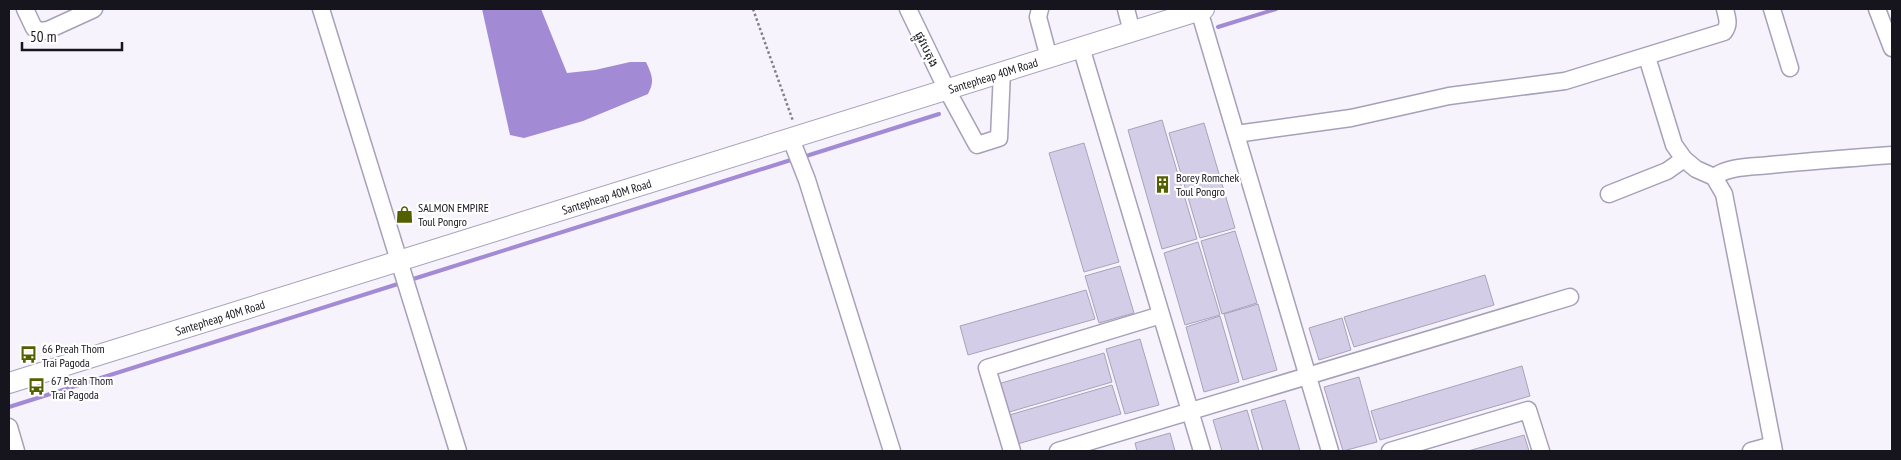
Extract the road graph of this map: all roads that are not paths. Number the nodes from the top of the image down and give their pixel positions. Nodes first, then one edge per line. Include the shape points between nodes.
1 (25, 9) edge
2 (94, 9) edge
3 (321, 9) edge
4 (908, 9) edge
5 (1040, 9) edge
6 (1126, 9) edge
7 (1725, 9) edge
8 (1772, 9) edge
9 (1877, 9) edge
10 (1195, 10) edge
11 (1132, 32) junction
12 (1081, 47) junction
13 (1892, 48) edge
14 (1647, 57) junction
15 (1049, 58) junction
16 (1790, 68) dead end
17 (1002, 72) junction
18 (946, 90) junction
19 (1236, 134) junction
20 (795, 142) junction
21 (1892, 155) edge
22 (1684, 160) junction
23 (1714, 177) junction
24 (1609, 194) dead end
25 (401, 268) junction
26 (1570, 297) dead end
27 (1161, 315) junction
28 (1308, 376) junction
29 (9, 383) edge
30 (1190, 412) junction
31 (9, 427) edge
32 (1774, 448) edge
33 (16, 451) edge
34 (458, 451) edge
35 (892, 451) edge
36 (1012, 451) edge
37 (1058, 451) edge
38 (1202, 451) edge
39 (1330, 451) edge
40 (1390, 451) edge
41 (1541, 451) edge
42 (1751, 451) edge

1 - 2 street via 34,28 41,31
3 - 25 street
4 - 18 street, ផ្លូវបេតុង
5 - 15 street via 1038,17
6 - 11 street
7 - 14 street via 1728,27 1724,32
8 - 16 street
9 - 13 street
10 - 11 main road, Santepheap 40M Road
10 - 19 street
11 - 12 main road, Santepheap 40M Road
12 - 15 main road, Santepheap 40M Road
12 - 27 street
14 - 19 street via 1565,81 1449,96 1351,118
14 - 22 street via 1668,129
15 - 17 main road, Santepheap 40M Road
17 - 18 main road, Santepheap 40M Road
17 - 18 street, ផ្លូវបេតុង via 999,138 977,145
18 - 20 main road, Santepheap 40M Road
19 - 28 street
20 - 25 main road, Santepheap 40M Road
20 - 35 street
21 - 23 street via 1812,160 1733,170
22 - 23 street
22 - 24 street via 1662,173
23 - 32 street via 1724,194
25 - 29 main road, Santepheap 40M Road
25 - 34 street
26 - 28 street
27 - 30 street
27 - 36 street via 987,368
28 - 30 street
28 - 39 street
30 - 37 street
30 - 38 street
31 - 33 street
32 - 42 street
40 - 41 street via 1528,410

